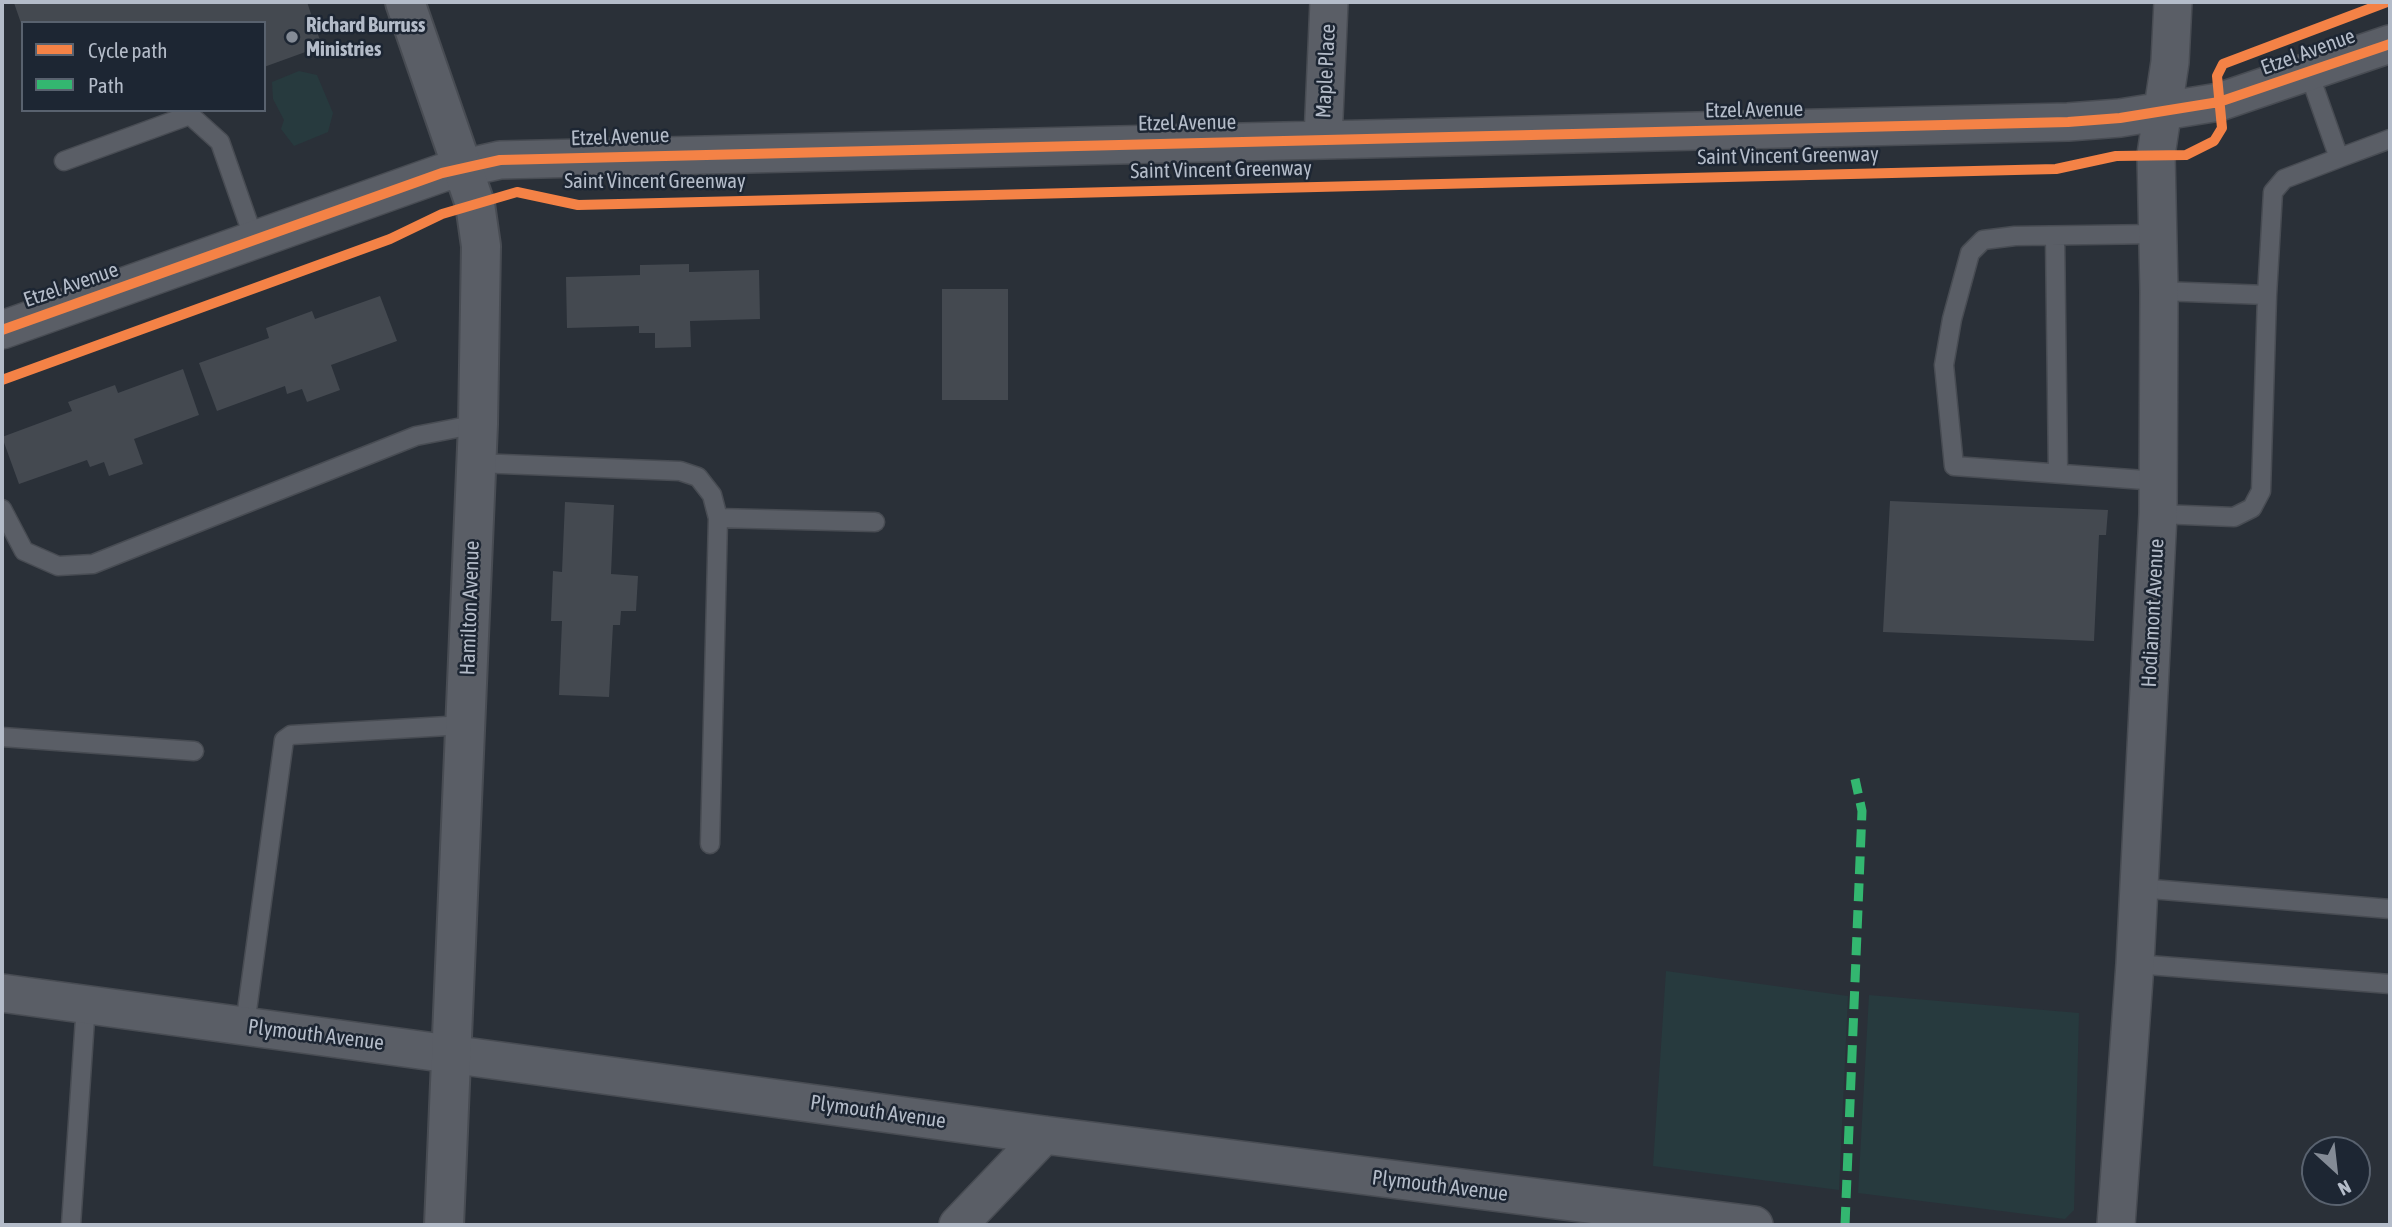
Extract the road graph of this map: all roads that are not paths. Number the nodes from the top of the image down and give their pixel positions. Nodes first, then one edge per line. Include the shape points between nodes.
1 (405, 2) edge
2 (1329, 2) edge
3 (2173, 2) edge
4 (2390, 44) edge
5 (2309, 73) junction
6 (2162, 113) junction
7 (1323, 139) junction
8 (2390, 139) edge
9 (2339, 158) junction
10 (64, 161) dead end
11 (463, 166) junction
12 (2158, 234) junction
13 (2055, 236) junction
14 (255, 242) junction
15 (2159, 291) junction
16 (2266, 295) junction
17 (2, 330) edge
18 (478, 424) junction
19 (476, 463) junction
20 (2058, 473) junction
21 (2158, 497) junction
22 (2, 509) edge
23 (718, 518) junction
24 (875, 522) dead end
25 (465, 725) junction
26 (2, 737) edge
27 (194, 751) dead end
28 (710, 844) dead end
29 (2139, 888) junction
30 (2390, 909) edge
31 (2135, 964) junction
32 (2390, 984) edge
33 (2, 993) edge
34 (86, 1004) junction
35 (245, 1025) junction
36 (452, 1052) junction
37 (1044, 1135) junction
38 (1709, 1222) edge
39 (71, 1225) edge
40 (444, 1225) edge
41 (958, 1225) edge
42 (1754, 1225) edge
43 (2116, 1225) edge

1 - 11 street, Hamilton Avenue
2 - 7 street, Maple Place
3 - 6 street, Hodiamont Avenue via 2171,62
4 - 5 street, Etzel Avenue
5 - 6 street, Etzel Avenue via 2219,102
5 - 9 lane
6 - 7 street, Etzel Avenue via 2068,122
6 - 12 street, Hodiamont Avenue via 2156,165
7 - 11 street, Etzel Avenue via 517,159
8 - 9 lane
9 - 16 lane via 2284,179 2273,192
10 - 14 lane via 190,115 220,142
11 - 14 street, Etzel Avenue
11 - 18 street, Hamilton Avenue via 481,246
12 - 13 lane
12 - 15 street, Hodiamont Avenue
13 - 20 lane
13 - 20 lane via 1983,240 1970,253 1944,365 1954,466
14 - 17 street, Etzel Avenue
15 - 16 lane
15 - 21 street, Hodiamont Avenue
16 - 21 lane via 2261,491 2252,508 2234,517
18 - 19 street, Hamilton Avenue
18 - 22 lane via 416,436 93,564 58,566 24,551
19 - 23 lane via 680,471 698,477 712,495
19 - 25 street, Hamilton Avenue
20 - 21 lane
21 - 29 street, Hodiamont Avenue
23 - 24 lane
23 - 28 lane
25 - 35 lane via 291,735 284,740
25 - 36 street, Hamilton Avenue
26 - 27 lane
29 - 30 lane
29 - 31 street, Hodiamont Avenue
31 - 32 lane
31 - 43 street, Hodiamont Avenue
33 - 34 street, Plymouth Avenue
34 - 35 street, Plymouth Avenue
34 - 39 lane
35 - 36 street, Plymouth Avenue
36 - 37 street, Plymouth Avenue
36 - 40 street, Hamilton Avenue
37 - 38 street, Plymouth Avenue
37 - 41 street
38 - 42 street, Plymouth Avenue

